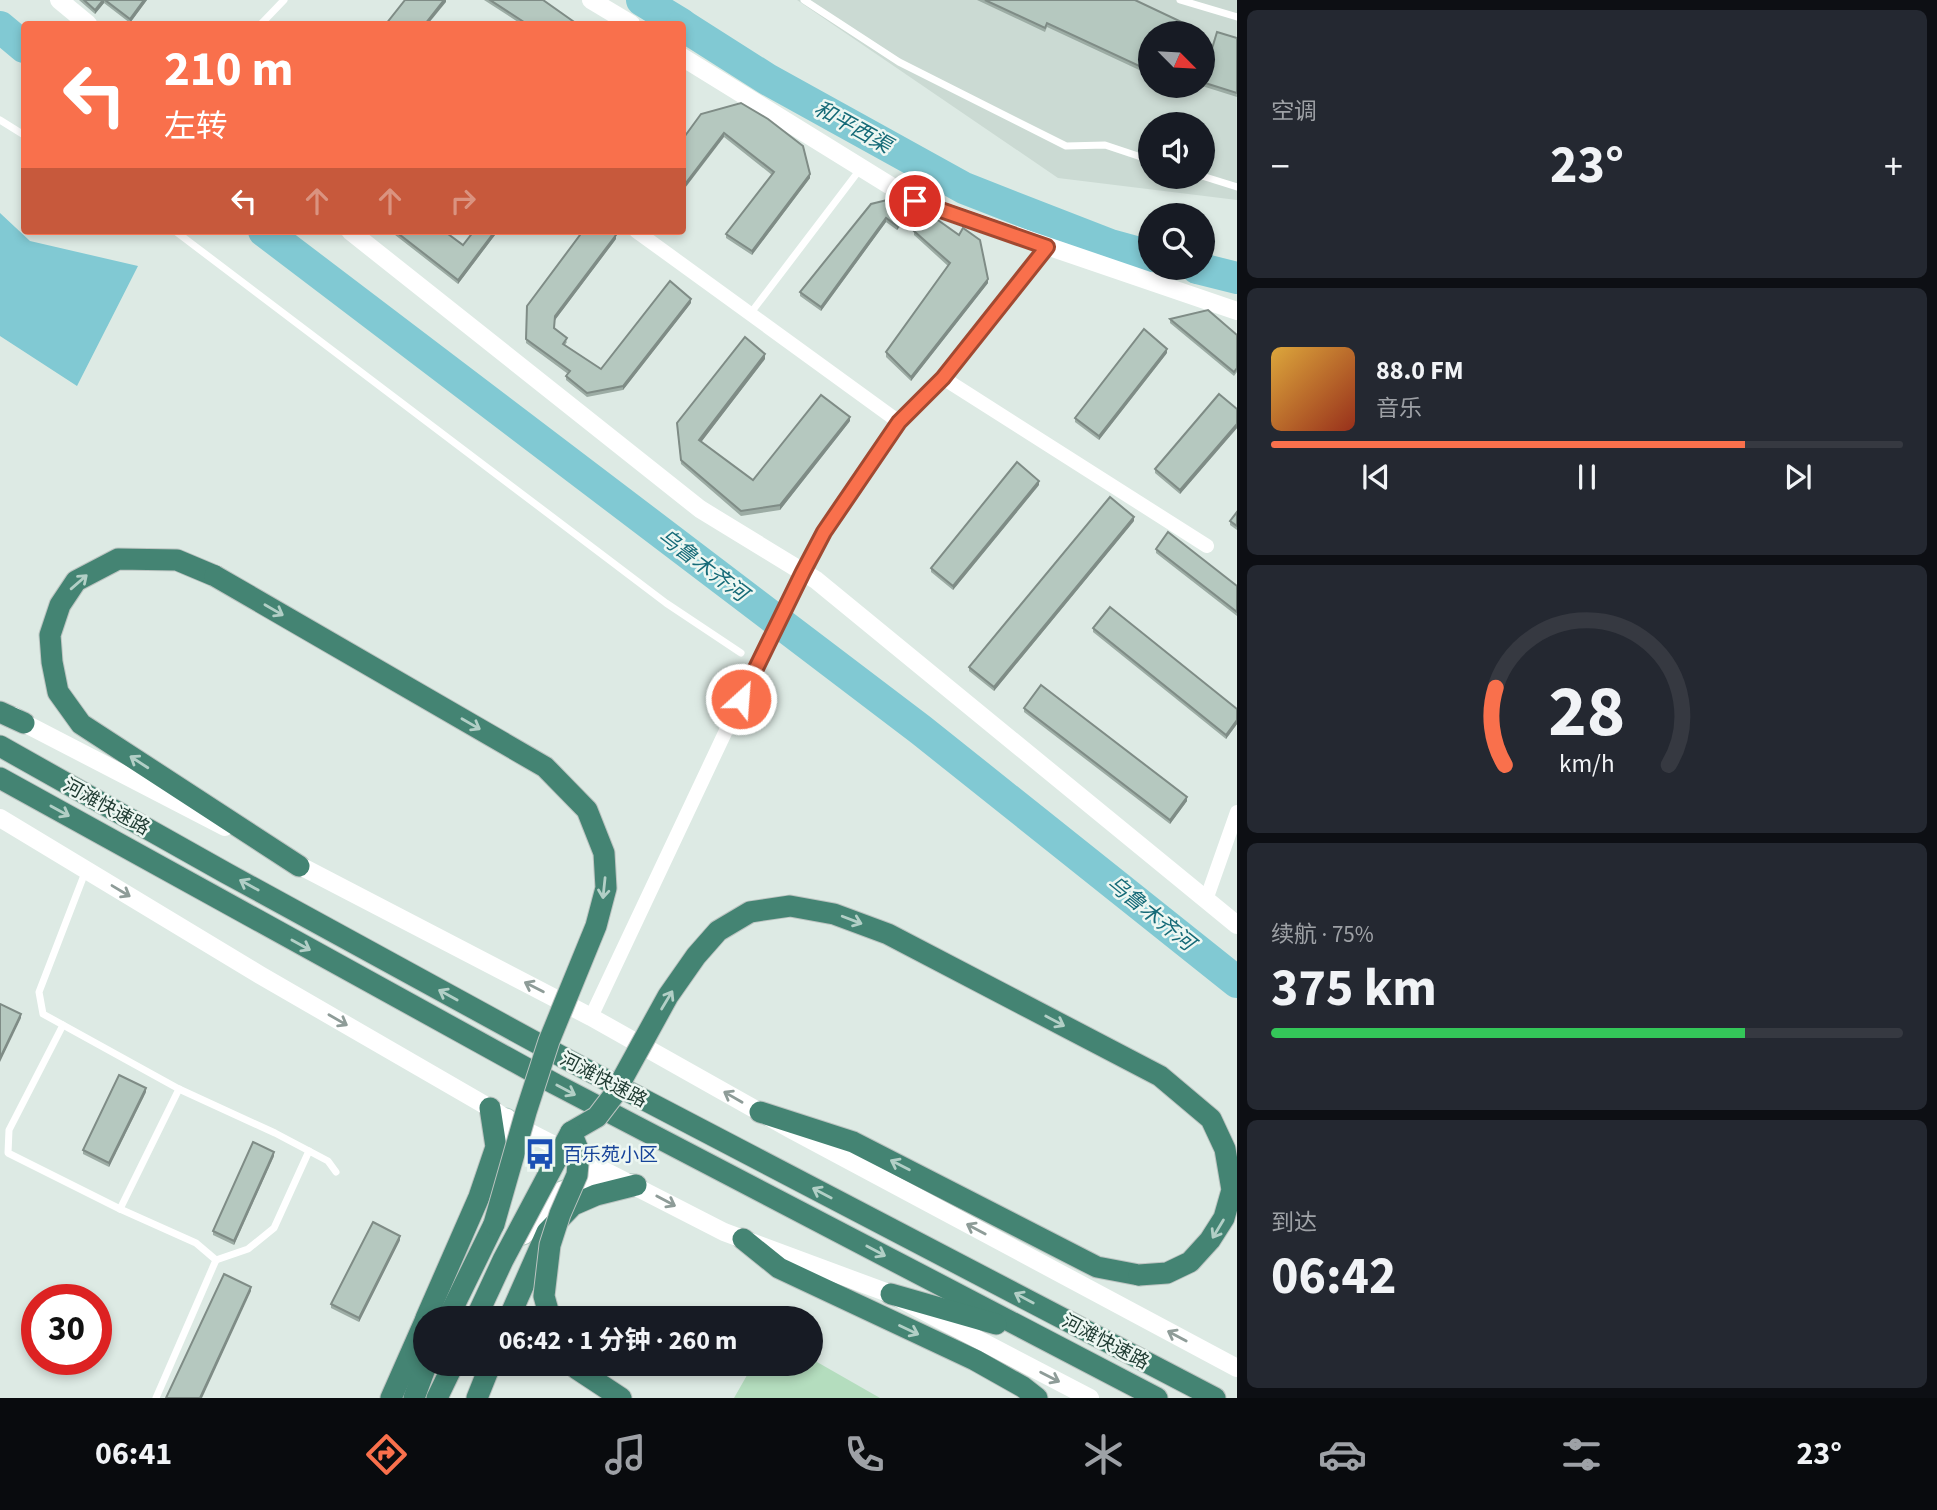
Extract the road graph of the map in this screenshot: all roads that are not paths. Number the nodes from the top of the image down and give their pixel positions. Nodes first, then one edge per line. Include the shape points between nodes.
1 (59, 0) edge
2 (284, 0) edge
3 (591, 0) edge
4 (804, 0) edge
5 (1180, 0) edge
6 (1205, 4) edge
7 (1237, 17) edge
8 (85, 21) edge
9 (264, 21) edge
10 (626, 21) edge
11 (686, 59) edge
12 (0, 120) edge
13 (21, 133) edge
14 (1138, 156) edge
15 (861, 168) junction
16 (1215, 180) edge
17 (1237, 187) edge
18 (180, 235) edge
19 (355, 235) edge
20 (641, 235) edge
21 (1047, 247) junction
22 (1237, 311) edge
23 (750, 314) junction
24 (943, 378) junction
25 (899, 422) junction
26 (1207, 546) dead end
27 (803, 572) junction
28 (741, 653) dead end
29 (0, 706) edge
30 (0, 712) edge
31 (24, 723) junction
32 (0, 746) edge
33 (0, 778) edge
34 (1237, 812) edge
35 (0, 818) edge
36 (299, 866) junction
37 (86, 869) junction
38 (1206, 900) junction
39 (1237, 925) edge
40 (591, 1017) junction
41 (63, 1025) junction
42 (180, 1089) junction
43 (760, 1112) junction
44 (498, 1113) junction
45 (571, 1132) junction
46 (309, 1151) junction
47 (336, 1172) dead end
48 (636, 1185) junction
49 (121, 1209) junction
50 (743, 1239) junction
51 (216, 1260) junction
52 (891, 1294) junction
53 (432, 1306) edge
54 (443, 1306) edge
55 (454, 1306) edge
56 (482, 1306) edge
57 (490, 1306) edge
58 (514, 1306) edge
59 (547, 1306) edge
60 (1034, 1334) junction
61 (413, 1348) edge
62 (1237, 1368) edge
63 (413, 1375) edge
64 (422, 1376) edge
65 (448, 1376) edge
66 (458, 1376) edge
67 (486, 1376) edge
68 (588, 1376) edge
69 (156, 1398) edge
70 (391, 1398) edge
71 (404, 1398) edge
72 (414, 1398) edge
73 (437, 1398) edge
74 (449, 1398) edge
75 (477, 1398) edge
76 (621, 1398) edge
77 (1037, 1398) edge
78 (1090, 1398) edge
79 (1157, 1398) edge
80 (1215, 1398) edge

1 - 8 street
2 - 9 lane
3 - 10 street
4 - 14 lane via 899,62 1066,146 1105,145
5 - 6 lane
6 - 7 lane
11 - 15 street
12 - 13 lane
15 - 21 street via 915,201
15 - 23 lane
16 - 17 lane
18 - 28 lane via 666,603
19 - 27 street via 700,509
20 - 23 street
21 - 22 street
21 - 24 street
23 - 25 street
24 - 25 street
24 - 26 street
25 - 27 street via 824,532
27 - 38 street
27 - 40 street
29 - 31 street
30 - 31 highway
31 - 36 street
80 -> 32 highway, 河滩快速路 via 568,1060
33 -> 60 highway, 河滩快速路 via 555,1084
34 - 38 street
35 - 37 street
40 -> 36 street
36 -> 55 highway, bridge via 81,724 58,692 50,635 60,605 76,581 118,559 177,560 215,576 545,766 587,810 604,853 606,888 596,926 549,1041 494,1224
37 - 41 lane via 39,992 43,1014
37 -> 44 street
38 - 39 street
43 -> 40 street
41 - 42 lane
41 - 49 lane via 9,1130 8,1153
42 - 46 lane
42 - 49 lane
45 -> 43 highway, bridge via 597,1117 613,1096 668,996 718,931 750,912 790,906 834,914 888,934 1160,1076 1210,1119 1225,1149 1232,1190 1224,1219 1190,1262 1167,1273 1139,1275 1097,1267 853,1142
62 -> 43 street
44 - 48 street
44 - 53 highway via 496,1147 480,1197
44 - 54 main road via 508,1150 491,1206
45 - 56 highway, bridge
45 - 59 highway, bridge via 579,1152 577,1175 550,1245
46 - 47 lane via 328,1161
46 - 51 lane via 274,1228 248,1249
48 -> 50 street
48 - 57 main road via 592,1181 562,1192 545,1206 524,1233
48 - 58 highway via 573,1205 547,1232
49 - 51 lane via 195,1243
50 - 52 street
50 -> 77 highway via 779,1268 975,1360
51 - 69 lane
52 - 60 highway
52 -> 78 street
60 - 79 highway, 河滩快速路
61 - 70 highway
63 - 71 main road
64 - 72 highway
65 - 73 highway
66 - 74 main road
67 - 75 highway
68 - 76 highway

